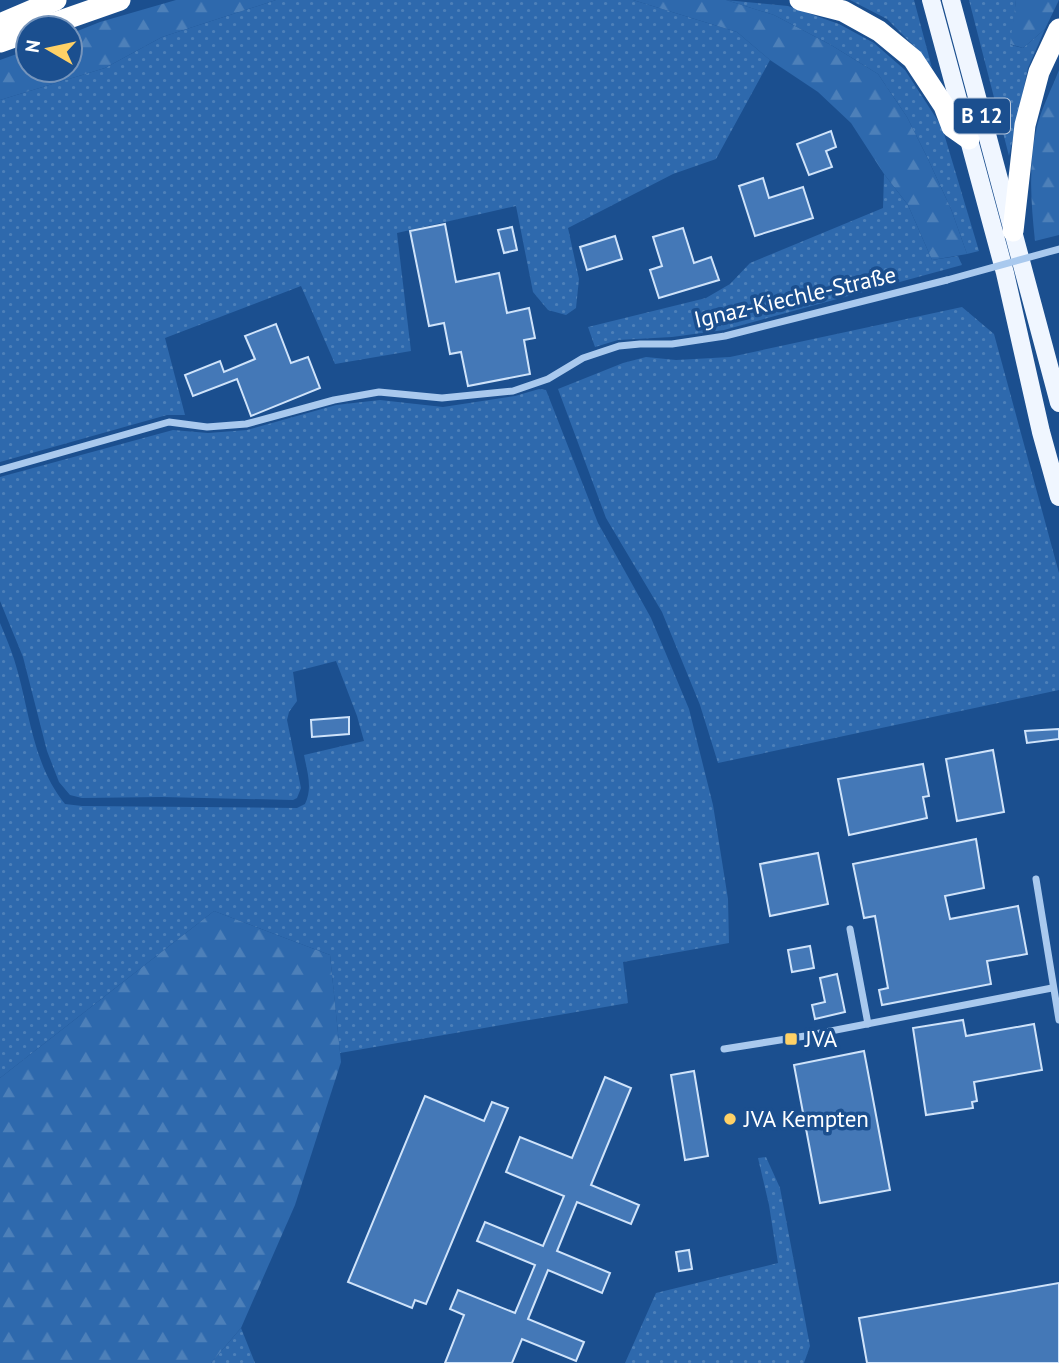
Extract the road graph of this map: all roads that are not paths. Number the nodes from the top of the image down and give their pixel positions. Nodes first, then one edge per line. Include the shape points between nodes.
1 (56, 0) edge
2 (120, 0) edge
3 (800, 0) edge
4 (931, 0) edge
5 (951, 0) edge
6 (80, 14) edge
7 (0, 24) edge
8 (1059, 29) edge
9 (969, 139) junction
10 (1013, 231) junction
11 (1059, 249) edge
12 (1059, 403) edge
13 (0, 470) edge
14 (1059, 497) edge
15 (1036, 879) dead end
16 (850, 929) dead end
17 (1052, 989) junction
18 (1059, 1020) edge
19 (868, 1024) junction
20 (724, 1049) dead end

1 - 7 highway
2 - 6 highway
3 - 9 highway via 843,11 913,59 944,106 952,127
4 - 9 main road, B 12
5 - 10 main road, B 12
8 - 10 highway via 1039,72 1025,125
9 - 14 main road, B 12
10 - 12 main road, B 12
11 - 13 street, Ignaz-Kiechle-Straße, bridge via 725,337 619,346 513,391 442,398 379,392 246,424 207,427 169,422
15 - 17 street
16 - 19 street
17 - 18 street
17 - 19 street
19 - 20 street

